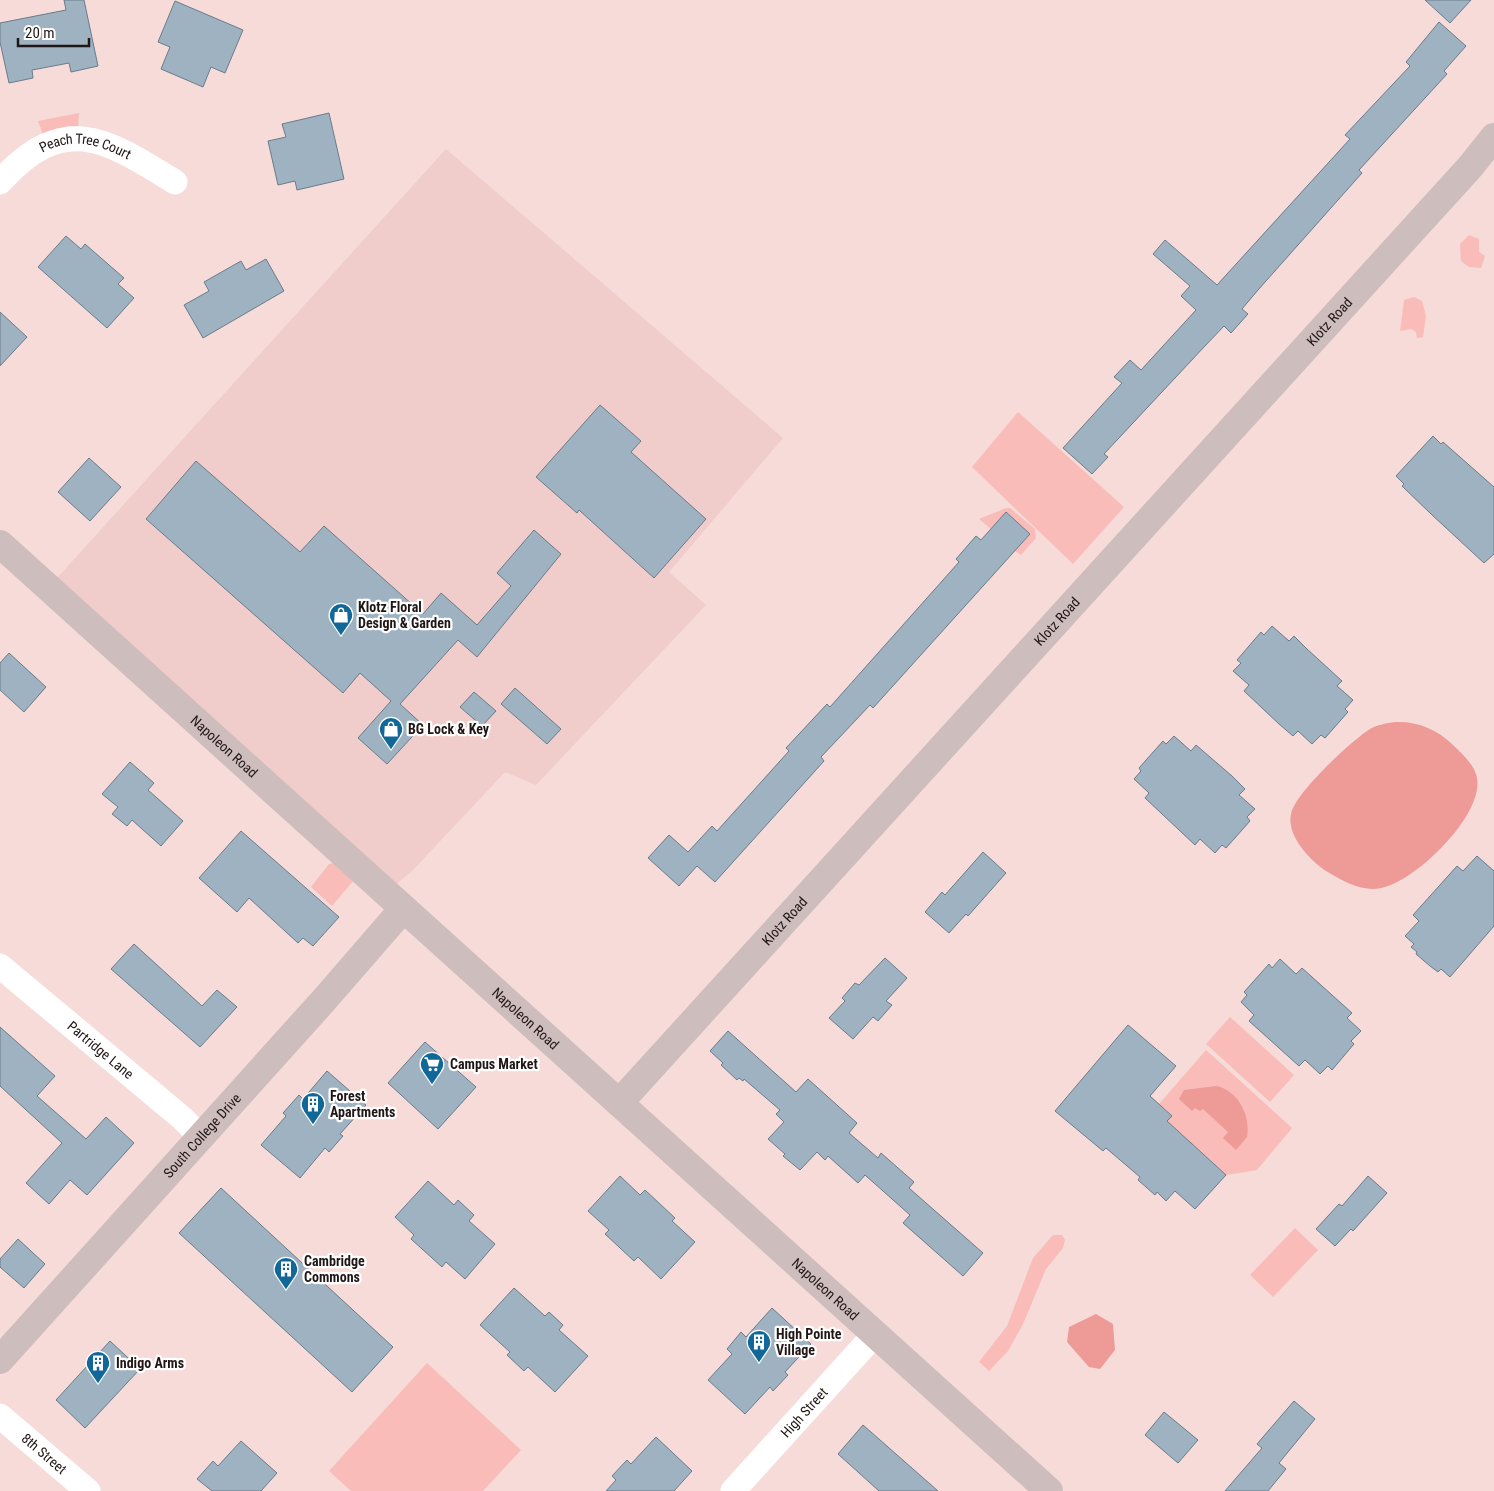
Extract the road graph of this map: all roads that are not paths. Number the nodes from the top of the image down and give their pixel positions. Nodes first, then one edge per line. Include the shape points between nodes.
1 (1494, 137) edge
2 (0, 182) edge
3 (175, 182) dead end
4 (0, 544) edge
5 (403, 908) junction
6 (0, 966) edge
7 (619, 1103) junction
8 (200, 1137) junction
9 (875, 1334) junction
10 (0, 1360) edge
11 (0, 1416) edge
12 (88, 1491) edge
13 (733, 1491) edge
14 (1049, 1491) edge

1 - 7 street, Klotz Road
2 - 3 street, Peach Tree Court via 36,150 72,138 95,139 136,158
4 - 5 street, Napoleon Road
5 - 7 street, Napoleon Road
5 - 8 street, South College Drive
6 - 8 street, Partridge Lane via 182,1118
7 - 9 street, Napoleon Road
8 - 10 street, South College Drive
9 - 13 street, High Street
9 - 14 street, Napoleon Road
11 - 12 street, 8th Street

